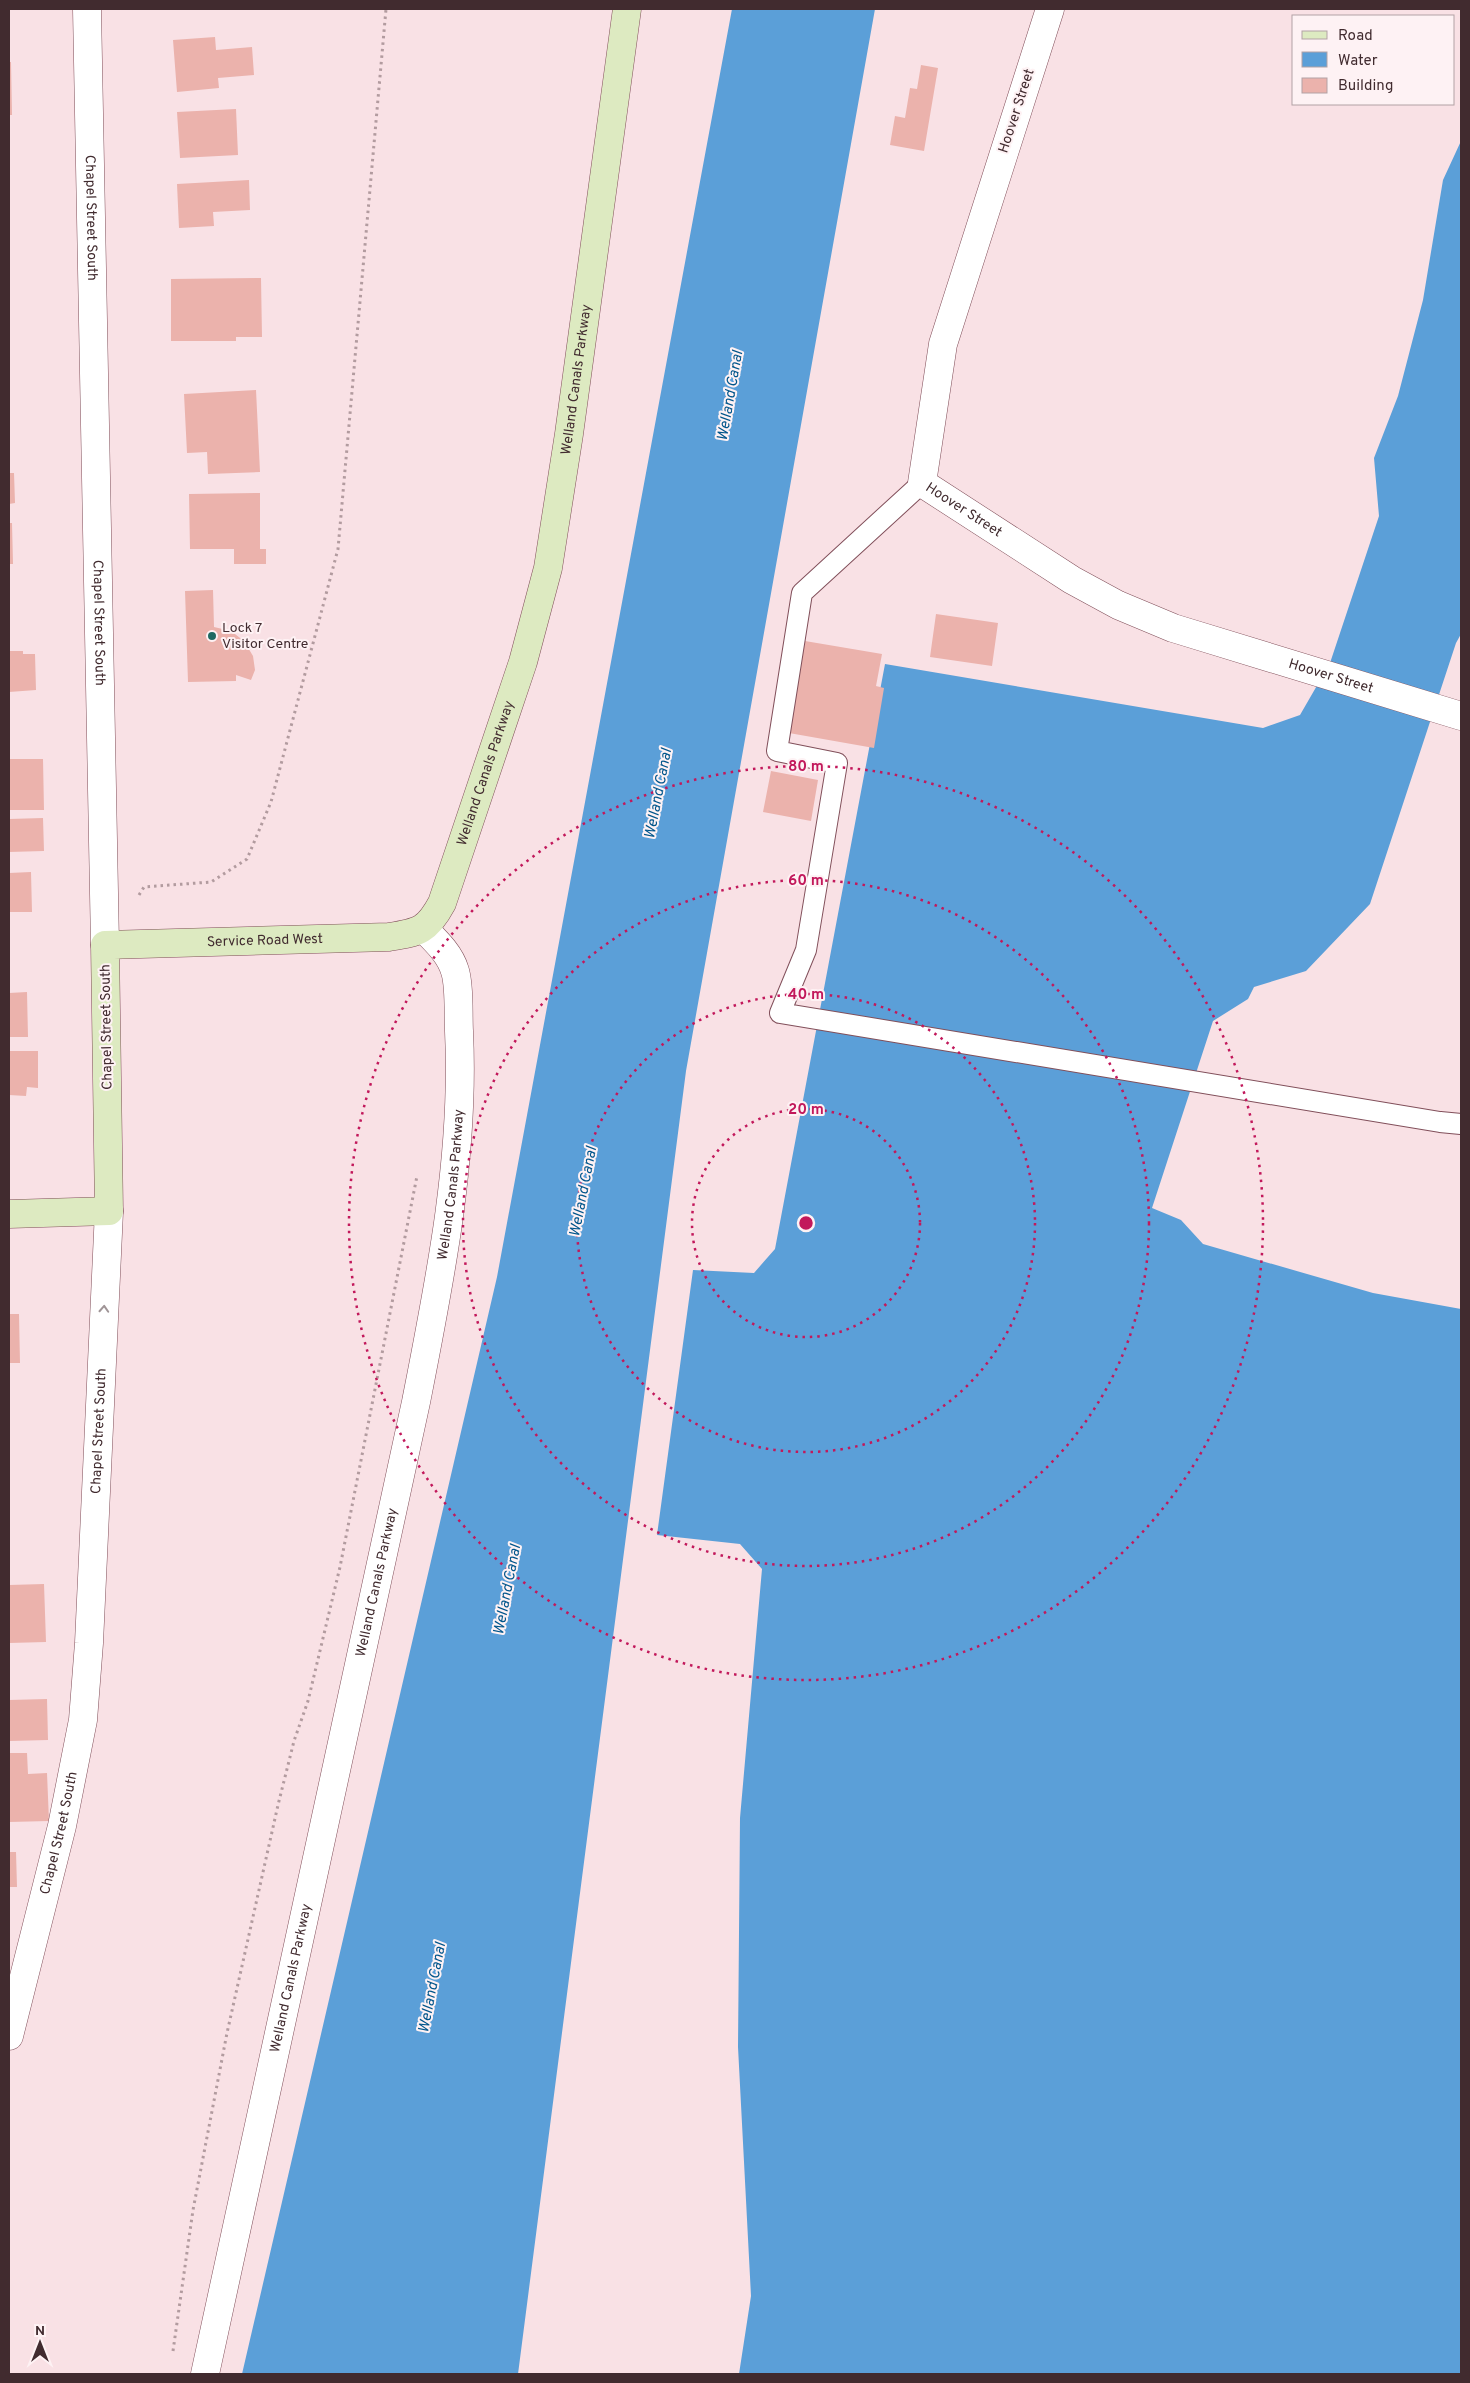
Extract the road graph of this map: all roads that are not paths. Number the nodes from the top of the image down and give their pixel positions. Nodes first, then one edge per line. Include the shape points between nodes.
1 (87, 9) edge
2 (627, 9) edge
3 (1050, 9) edge
4 (922, 482) junction
5 (1456, 715) edge
6 (424, 929) junction
7 (105, 945) junction
8 (1461, 1124) edge
9 (109, 1211) junction
10 (9, 1214) edge
11 (9, 2036) edge
12 (206, 2374) edge

1 - 7 street, Chapel Street South
2 - 6 street, Welland Canals Parkway via 548,568 523,662 449,888 433,920
3 - 4 street, Hoover Street via 943,344
4 - 5 street, Hoover Street via 1072,580 1118,605 1173,628
4 - 8 lane via 802,593 777,751 837,763 806,950 780,1013
6 - 7 street, Service Road West via 389,937
6 - 12 street, Welland Canals Parkway via 450,959 456,973 459,1028 460,1098 441,1271 416,1402
7 - 9 street, Chapel Street South
9 - 10 street
11 -> 9 street, Chapel Street South via 62,1826 83,1720

